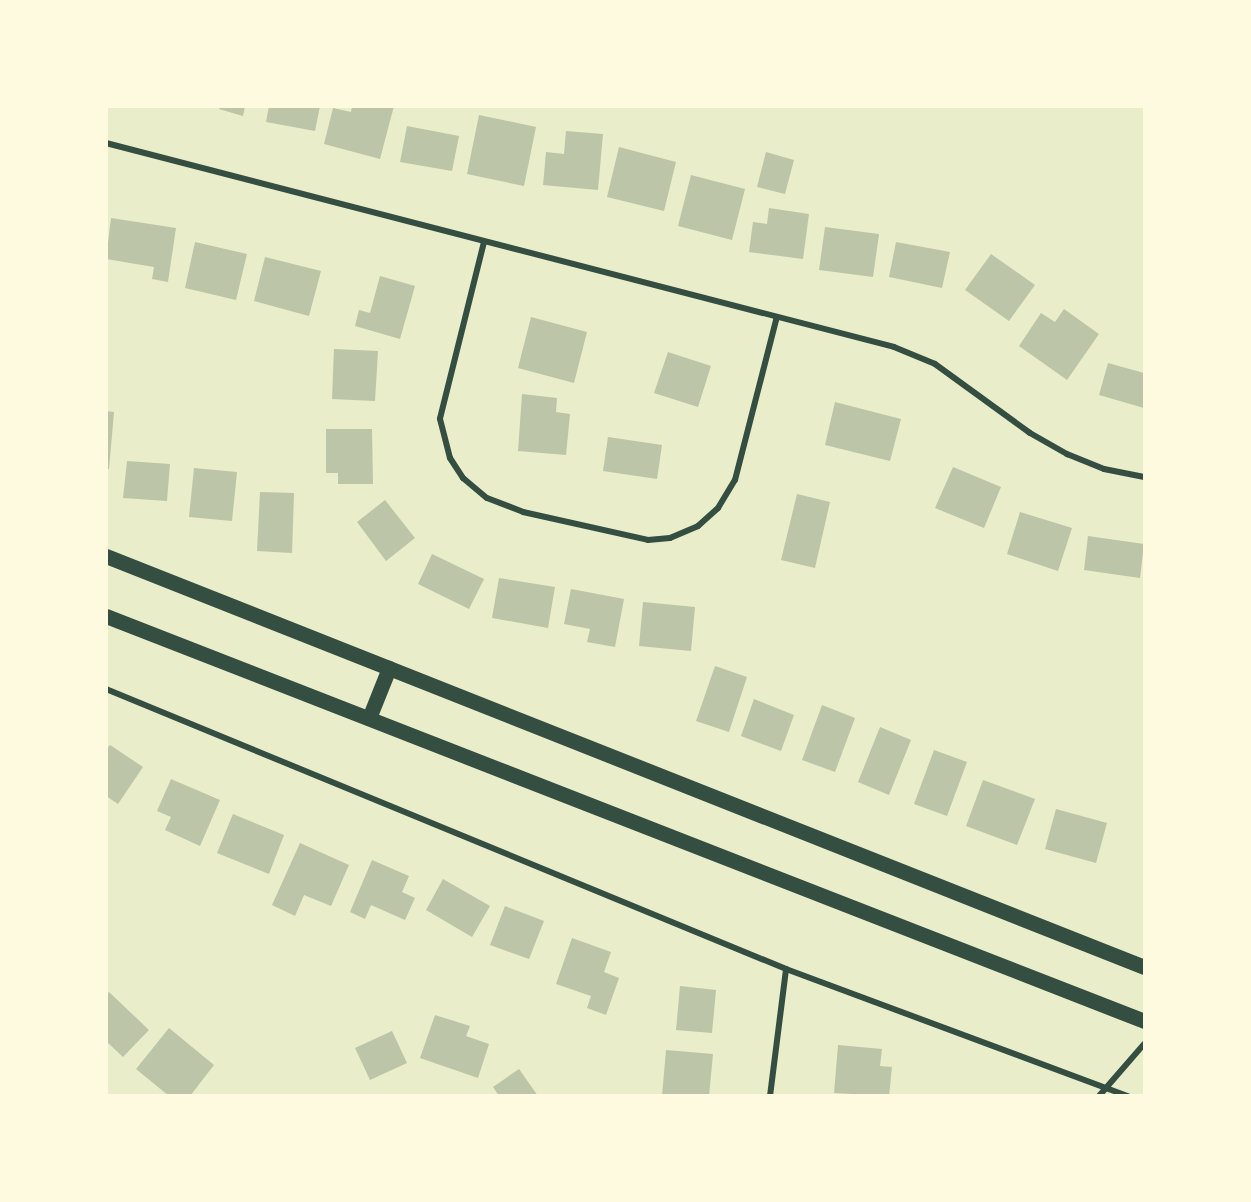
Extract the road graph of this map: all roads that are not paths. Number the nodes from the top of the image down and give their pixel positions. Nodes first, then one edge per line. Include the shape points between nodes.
1 (106, 143) edge
2 (484, 242) junction
3 (777, 317) junction
4 (1144, 477) edge
5 (106, 556) edge
6 (106, 616) edge
7 (389, 668) junction
8 (106, 689) edge
9 (369, 718) junction
10 (1144, 968) edge
11 (786, 969) junction
12 (1144, 1021) edge
13 (1144, 1044) edge
14 (1105, 1087) junction
15 (770, 1095) edge
16 (1099, 1095) edge
17 (1128, 1095) edge

1 - 2 street
2 - 3 street
2 - 3 street via 440,419 450,458 463,478 487,498 523,512 648,540 670,538 698,526 718,508 735,480
3 - 4 street via 894,347 935,364 1030,433 1066,454 1104,469
5 - 7 main road
6 - 9 main road
7 - 9 main road
7 - 10 main road
8 - 11 street
9 - 12 main road
11 - 14 street
11 - 15 street
13 - 14 street
14 - 16 street
14 - 17 street

